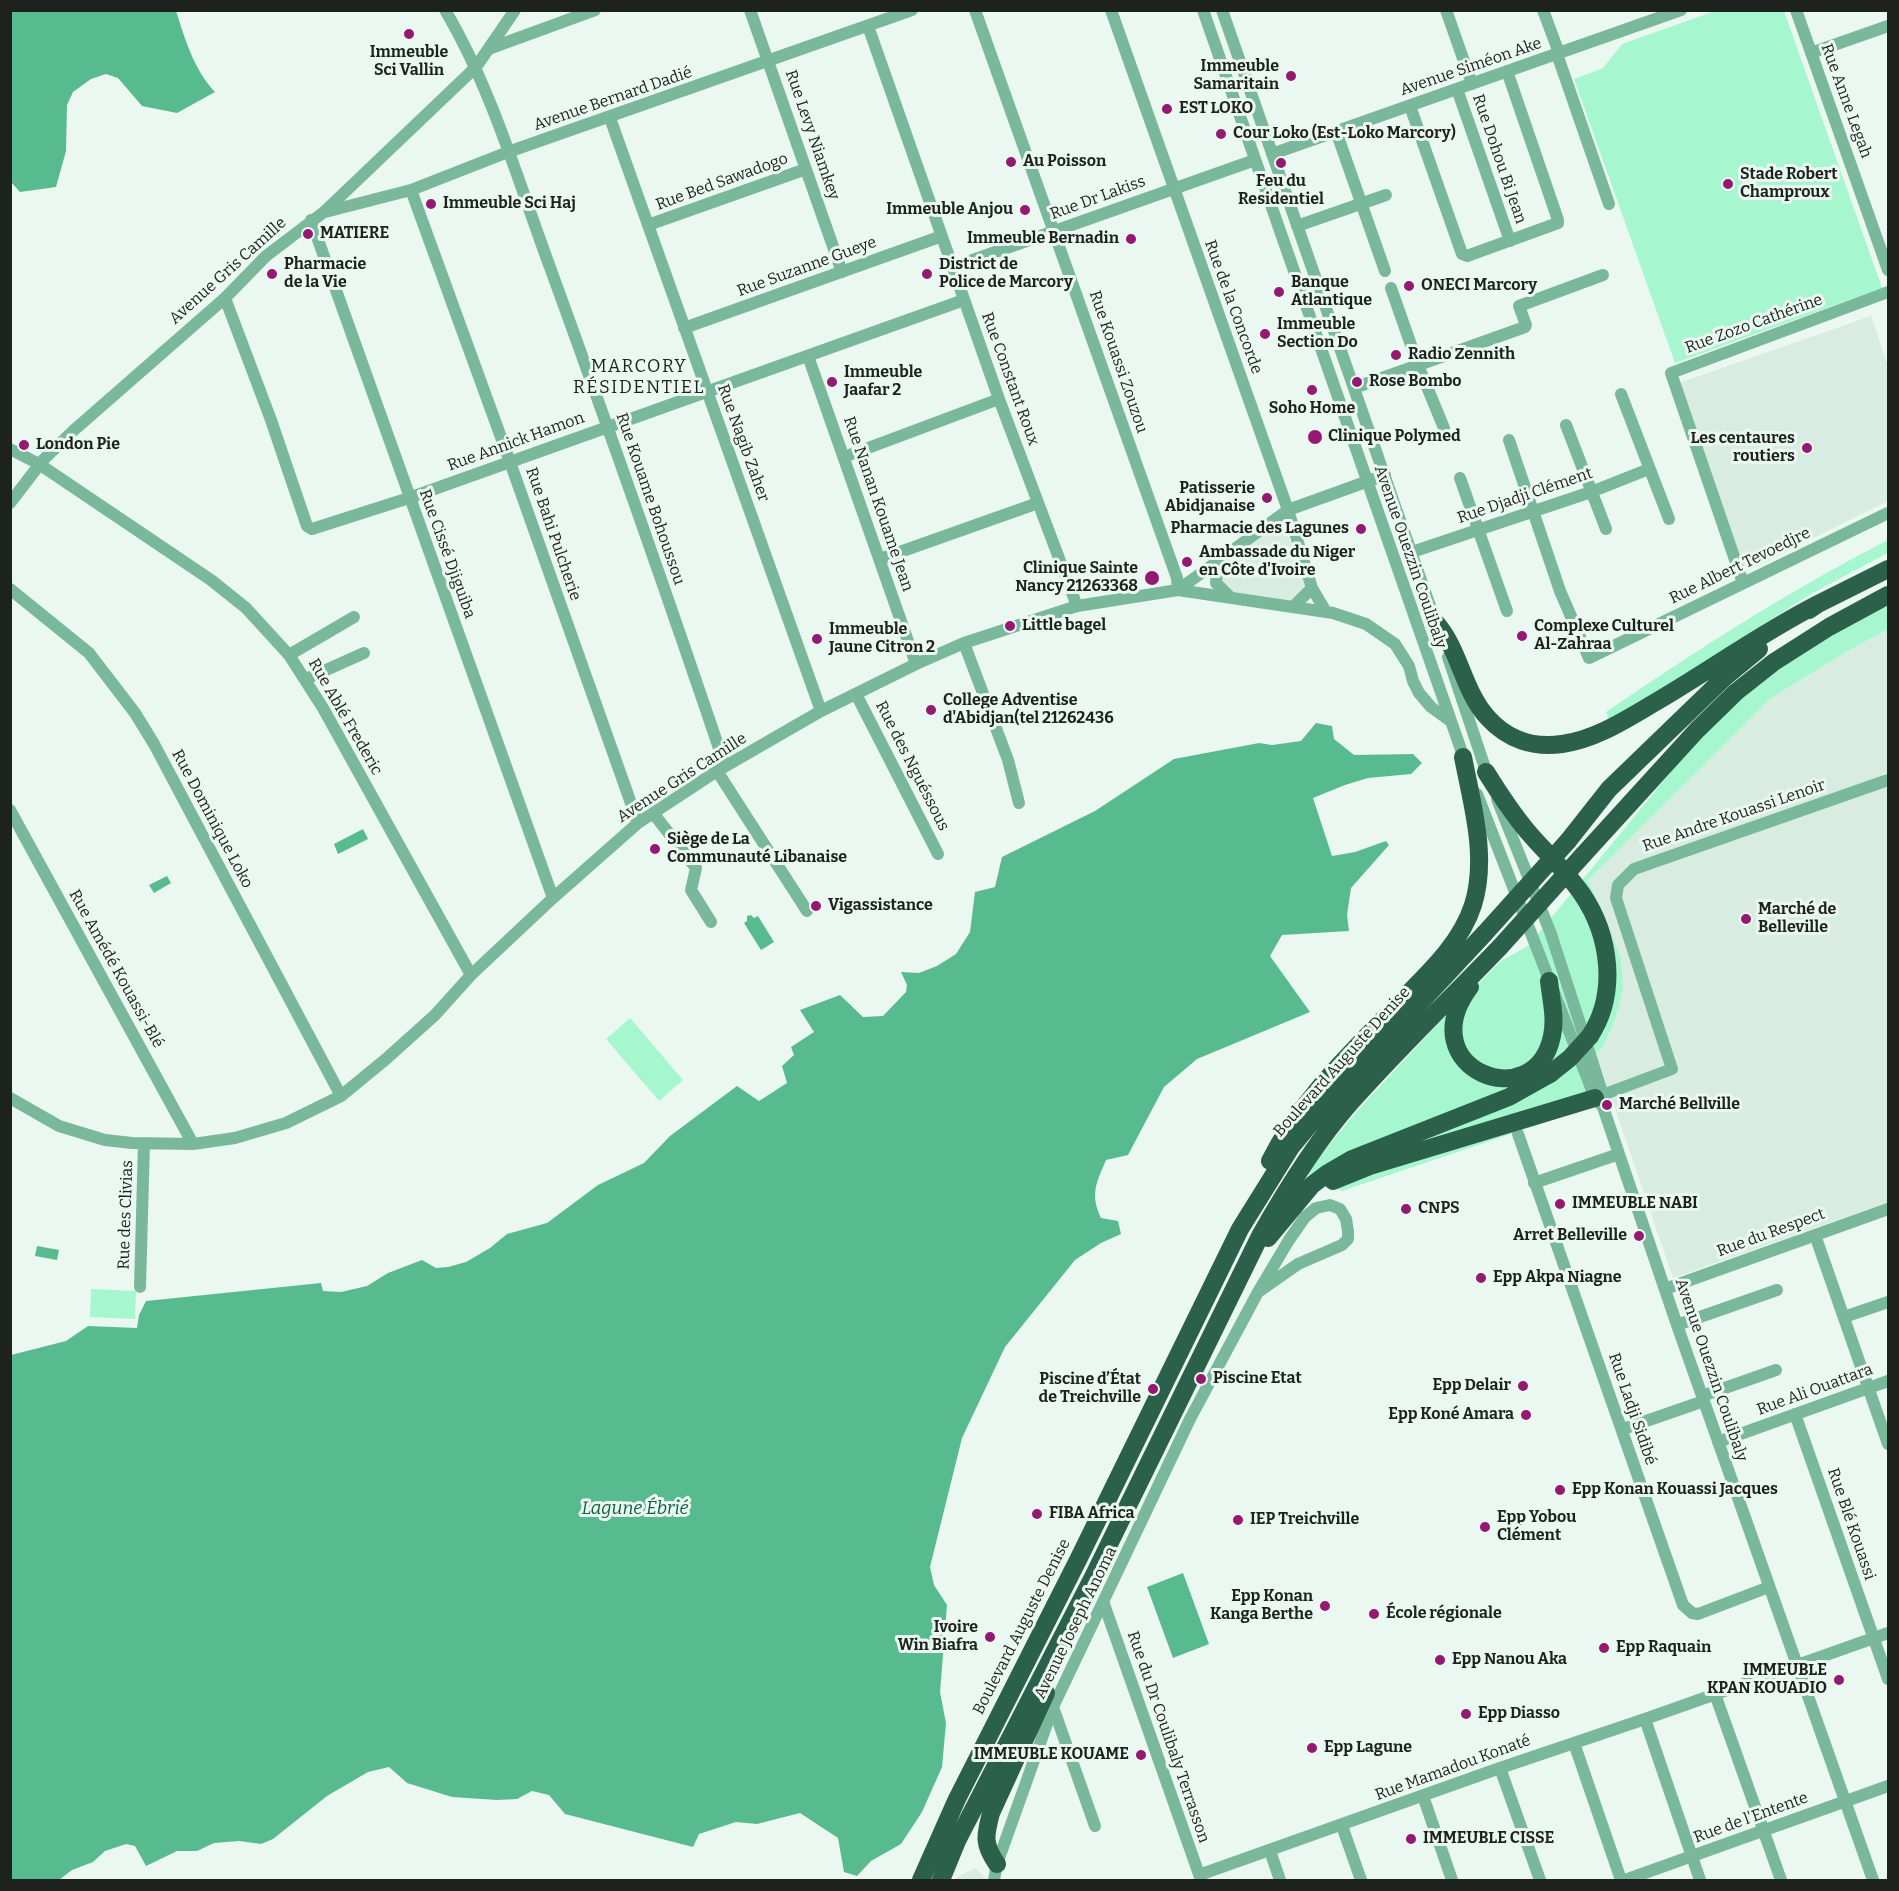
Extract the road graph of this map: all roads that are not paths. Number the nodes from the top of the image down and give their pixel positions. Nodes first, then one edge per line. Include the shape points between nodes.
1 (445, 10) edge
2 (514, 10) edge
3 (595, 10) edge
4 (750, 10) edge
5 (912, 10) edge
6 (975, 10) edge
7 (1111, 10) edge
8 (1203, 10) edge
9 (1222, 10) edge
10 (1446, 10) edge
11 (1543, 10) edge
12 (1681, 10) edge
13 (1796, 10) edge
14 (868, 26) junction
15 (1888, 26) edge
16 (491, 48) junction
17 (1811, 53) junction
18 (1558, 54) junction
19 (768, 62) junction
20 (476, 67) junction
21 (1507, 71) junction
22 (1472, 84) junction
23 (1457, 89) junction
24 (1410, 105) junction
25 (610, 118) junction
26 (1336, 131) junction
27 (508, 152) junction
28 (1272, 154) junction
29 (1255, 160) junction
30 (806, 169) junction
31 (1173, 189) junction
32 (411, 190) junction
33 (1386, 195) dead end
34 (1361, 203) junction
35 (1609, 204) dead end
36 (324, 212) junction
37 (311, 220) junction
38 (648, 225) junction
39 (1297, 226) junction
40 (1055, 231) junction
41 (942, 236) junction
42 (1510, 241) junction
43 (952, 267) junction
44 (1888, 270) edge
45 (1385, 271) dead end
46 (842, 272) junction
47 (1603, 275) dead end
48 (1391, 288) dead end
49 (1888, 292) edge
50 (225, 298) junction
51 (964, 300) junction
52 (684, 328) junction
53 (808, 356) junction
54 (1418, 365) junction
55 (1354, 388) junction
56 (707, 392) junction
57 (1621, 394) dead end
58 (999, 399) junction
59 (1566, 424) dead end
60 (607, 427) junction
61 (1444, 428) dead end
62 (1509, 440) dead end
63 (10, 449) edge
64 (844, 457) junction
65 (510, 462) junction
66 (39, 464) junction
67 (1649, 469) junction
68 (1384, 476) junction
69 (1460, 478) dead end
70 (1366, 482) junction
71 (1591, 492) junction
72 (409, 498) junction
73 (10, 503) edge
74 (1038, 503) junction
75 (1288, 510) junction
76 (1533, 512) junction
77 (1888, 513) edge
78 (1669, 519) dead end
79 (1478, 529) junction
80 (1606, 530) dead end
81 (1412, 552) junction
82 (880, 559) junction
83 (1218, 561) junction
84 (1888, 569) edge
85 (1743, 583) junction
86 (1312, 588) junction
87 (10, 589) edge
88 (1178, 590) junction
89 (1888, 596) edge
90 (1231, 598) junction
91 (1818, 604) junction
92 (1077, 606) junction
93 (1293, 607) junction
94 (1507, 611) dead end
95 (1326, 612) junction
96 (354, 617) dead end
97 (1436, 622) junction
98 (964, 643) junction
99 (364, 653) dead end
100 (289, 655) junction
101 (916, 664) junction
102 (306, 679) junction
103 (856, 694) junction
104 (822, 711) junction
105 (1449, 720) junction
106 (1463, 757) junction
107 (721, 769) junction
108 (1486, 772) junction
109 (1888, 780) edge
110 (1019, 803) dead end
111 (10, 810) edge
112 (653, 813) junction
113 (638, 823) junction
114 (938, 854) dead end
115 (553, 898) junction
116 (807, 911) dead end
117 (711, 922) dead end
118 (1500, 947) junction
119 (471, 975) junction
120 (1549, 981) junction
121 (341, 1096) junction
122 (10, 1098) edge
123 (1600, 1100) junction
124 (1518, 1134) dead end
125 (144, 1143) junction
126 (193, 1144) junction
127 (1619, 1154) junction
128 (1534, 1183) junction
129 (1888, 1209) edge
130 (1289, 1214) junction
131 (1240, 1229) junction
132 (1815, 1235) junction
133 (1247, 1263) junction
134 (140, 1287) dead end
135 (1665, 1289) junction
136 (1777, 1290) dead end
137 (1258, 1292) junction
138 (1888, 1302) edge
139 (1844, 1317) junction
140 (1677, 1325) junction
141 (1776, 1370) dead end
142 (1888, 1381) edge
143 (1869, 1388) junction
144 (1703, 1398) junction
145 (1795, 1414) junction
146 (1623, 1429) junction
147 (1718, 1442) junction
148 (1888, 1444) edge
149 (1093, 1577) junction
150 (1769, 1587) junction
151 (1104, 1604) junction
152 (1888, 1633) edge
153 (1874, 1638) junction
154 (1796, 1666) junction
155 (1888, 1679) edge
156 (1715, 1694) junction
157 (1053, 1707) junction
158 (1645, 1719) junction
159 (1574, 1743) junction
160 (1500, 1767) junction
161 (1888, 1786) edge
162 (1423, 1796) junction
163 (1846, 1802) junction
164 (1095, 1826) dead end
165 (1342, 1826) junction
166 (1764, 1831) junction
167 (1270, 1851) junction
168 (1692, 1857) junction
169 (995, 1872) edge
170 (1200, 1878) edge
171 (921, 1881) edge
172 (941, 1881) edge
173 (1280, 1881) edge
174 (1361, 1881) edge
175 (1452, 1881) edge
176 (1540, 1881) edge
177 (1623, 1881) edge
178 (1700, 1881) edge
179 (1781, 1881) edge
180 (1873, 1881) edge

1 - 20 street, Rue Kouame Bohoussou
2 - 16 street, Avenue Gris Camille
3 - 16 street
4 - 19 street, Rue Levy Niamkey
5 - 14 street, Avenue Bernard Dadié
6 - 40 street, Rue Kouassi Zouzou
7 - 31 street, Rue de la Concorde
8 - 29 street, Avenue Ouezzin Coulibaly
9 - 28 street, Avenue Ouezzin Coulibaly
10 - 22 street
11 - 18 street
12 - 18 street, Avenue Siméon Ake
13 - 17 street, Rue Anne Legah
14 - 19 street, Avenue Bernard Dadié
14 - 41 street, Rue Constant Roux
15 - 17 street
16 - 20 street, Avenue Gris Camille
17 - 44 street, Rue Anne Legah
18 - 21 street, Avenue Siméon Ake
18 - 35 street
19 - 25 street, Avenue Bernard Dadié
19 - 30 street, Rue Levy Niamkey
20 - 27 street, Rue Kouame Bohoussou
20 - 36 street, Avenue Gris Camille
21 - 22 street, Avenue Siméon Ake
21 - 42 street via 1558,220
22 - 23 street, Avenue Siméon Ake
23 - 24 street, Avenue Siméon Ake
23 - 42 street, Rue Dohou Bi Jean
24 - 26 street, Avenue Siméon Ake
24 - 42 street via 1462,254 1467,256
25 - 27 street, Avenue Bernard Dadié
25 - 38 street, Rue Nagib Zaher
26 - 28 street, Avenue Siméon Ake
26 - 34 street
27 - 32 street, Avenue Bernard Dadié
27 - 60 street, Rue Kouame Bohoussou
28 - 39 street, Avenue Ouezzin Coulibaly
29 - 31 street, Rue Dr Lakiss
29 - 70 street, Avenue Ouezzin Coulibaly
30 - 38 street, Rue Bed Sawadogo
30 - 46 street, Rue Levy Niamkey
31 - 40 street, Rue Dr Lakiss
31 - 75 street, Rue de la Concorde
32 - 36 street, Avenue Bernard Dadié
32 - 65 street, Rue Bahi Pulcherie
33 - 34 street
34 - 39 street
34 - 45 street
36 - 37 street, Avenue Gris Camille
37 - 50 street, Avenue Gris Camille via 266,256
37 - 72 street, Rue Cissé Djiguiba
38 - 52 street, Rue Nagib Zaher
39 - 55 street, Avenue Ouezzin Coulibaly
40 - 43 street, Rue Dr Lakiss
40 - 88 street, Rue Kouassi Zouzou
41 - 43 street, Rue Constant Roux
41 - 46 street, Rue Suzanne Gueye
43 - 51 street, Rue Constant Roux
46 - 52 street, Rue Suzanne Gueye
47 - 54 street via 1519,306 1525,327
48 - 54 street
49 - 85 street, Rue Zozo Cathérine via 1671,373
50 - 66 street, Avenue Gris Camille
50 - 72 street, Rue Annick Hamon via 307,526 312,529
51 - 53 street, Rue Annick Hamon
51 - 58 street, Rue Constant Roux
52 - 56 street, Rue Nagib Zaher
53 - 56 street, Rue Annick Hamon
53 - 64 street, Rue Nanan Kouame Jean
54 - 55 street
54 - 61 street
55 - 68 street, Avenue Ouezzin Coulibaly
56 - 60 street, Rue Annick Hamon
56 - 104 street, Rue Nagib Zaher
57 - 67 street
58 - 64 street
58 - 74 street, Rue Constant Roux
59 - 71 street
60 - 65 street, Rue Annick Hamon
60 - 107 street, Rue Kouame Bohoussou
62 - 76 street, Rue Albert Tevoedjre
63 - 66 street, Rue Ablé Frederic
64 - 82 street, Rue Nanan Kouame Jean
65 - 72 street, Rue Annick Hamon
65 - 113 street, Rue Bahi Pulcherie
66 - 73 street, Avenue Gris Camille
66 - 100 street, Rue Ablé Frederic via 211,580 246,608
67 - 71 street, Rue Djadji Clément
67 - 78 street
68 - 70 street
68 - 81 street, Avenue Ouezzin Coulibaly
69 - 79 street
70 - 75 street
70 - 105 street, Avenue Ouezzin Coulibaly
71 - 76 street, Rue Djadji Clément
71 - 80 street
72 - 115 street, Rue Cissé Djiguiba
74 - 82 street
74 - 92 street, Rue Constant Roux
75 - 83 street
75 - 86 street, Rue de la Concorde
76 - 79 street, Rue Djadji Clément
76 - 85 street, Rue Albert Tevoedjre via 1588,658
77 - 85 street, Rue Albert Tevoedjre
79 - 81 street, Rue Djadji Clément
79 - 94 street
81 - 97 street, Avenue Ouezzin Coulibaly
82 - 101 street, Rue Nanan Kouame Jean
83 - 88 street
83 - 90 street via 1216,583
84 - 91 highway, Boulevard Auguste Denise
86 - 93 street
86 - 95 street, Rue de la Concorde
87 - 121 street, Rue Dominique Loko via 89,653 135,713
88 - 90 street, Avenue Gris Camille
88 - 92 street, Avenue Gris Camille
89 - 118 highway, Boulevard Auguste Denise, bridge via 1774,662 1736,692
90 - 93 street, Avenue Gris Camille
91 - 97 highway via 1618,724 1588,738 1544,745 1526,744 1509,736 1487,718 1468,687 1447,635
91 - 131 highway, Boulevard Auguste Denise, bridge via 1725,677 1610,789 1568,841 1335,1094 1290,1148
92 - 98 street, Avenue Gris Camille
93 - 95 street, Avenue Gris Camille
95 - 105 street, Avenue Gris Camille via 1366,624 1395,644 1419,693
96 - 100 street
97 - 108 street, Avenue Ouezzin Coulibaly
98 - 101 street, Avenue Gris Camille
98 - 110 street via 1008,760
99 - 102 street
100 - 102 street, Rue Ablé Frederic
101 - 103 street, Avenue Gris Camille
102 - 119 street, Rue Ablé Frederic
103 - 104 street, Avenue Gris Camille
103 - 114 street, Rue des Nguéssous
104 - 107 street, Avenue Gris Camille
105 - 106 street, Avenue Ouezzin Coulibaly
106 - 120 street, Avenue Ouezzin Coulibaly
106 - 131 highway via 1479,850 1478,877 1469,914 1444,957 1322,1084 1280,1140
107 - 112 street, Avenue Gris Camille
107 - 116 street, Rue Kouame Bohoussou
108 - 123 street, Avenue Ouezzin Coulibaly via 1551,934
108 - 130 highway, bridge via 1506,804 1564,871 1594,914 1607,957 1608,981 1599,1023 1570,1058 1550,1074 1509,1097 1352,1159 1312,1185
109 - 123 street, Rue Andre Kouassi Lenoir via 1634,869 1618,885 1616,898 1672,1069
111 - 126 street, Rue Amédé Kouassi-Blé
112 - 113 street, Avenue Gris Camille
112 - 117 street via 696,868 691,890
113 - 115 street, Avenue Gris Camille
115 - 119 street, Avenue Gris Camille
118 - 120 highway via 1465,994 1454,1025 1454,1041 1469,1067 1490,1076 1511,1078 1525,1074 1538,1063 1552,1037
118 - 133 highway, Boulevard Auguste Denise via 1349,1104 1278,1205
119 - 121 street, Avenue Gris Camille via 435,1016
120 - 123 street, Avenue Ouezzin Coulibaly
121 - 126 street, Avenue Gris Camille via 286,1123 236,1138
122 - 125 street, Avenue Gris Camille via 59,1126 105,1140
123 - 127 street, Avenue Ouezzin Coulibaly
123 - 130 highway via 1370,1166 1331,1182
124 - 128 street, Rue Ladji Sidibé
125 - 126 street, Avenue Gris Camille
125 - 134 street, Rue des Clivias
127 - 128 street
127 - 135 street, Avenue Ouezzin Coulibaly
128 - 146 street, Rue Ladji Sidibé
129 - 132 street, Rue du Respect
130 - 133 highway
131 - 171 highway, Boulevard Auguste Denise via 957,1799
132 - 135 street, Rue du Respect
132 - 139 street
133 - 149 highway, Boulevard Auguste Denise
135 - 140 street, Avenue Ouezzin Coulibaly
136 - 140 street
137 - 137 street, Avenue Joseph Anoma via 1298,1264 1348,1239 1346,1219 1340,1209 1330,1205 1316,1208 1305,1217
137 - 151 street, Avenue Joseph Anoma via 1190,1419
138 - 139 street
139 - 143 street
140 - 144 street, Avenue Ouezzin Coulibaly
141 - 144 street
142 - 143 street, Rue Ali Ouattara
143 - 145 street, Rue Ali Ouattara
143 - 148 street
144 - 146 street
144 - 147 street, Avenue Ouezzin Coulibaly
145 - 147 street, Rue Ali Ouattara
145 - 153 street, Rue Blé Kouassi
146 - 150 street, Rue Ladji Sidibé via 1686,1610 1698,1614
147 - 150 street, Avenue Ouezzin Coulibaly
149 - 169 highway via 1079,1620 991,1813 985,1837
149 - 172 highway, Boulevard Auguste Denise via 957,1841
150 - 154 street, Avenue Ouezzin Coulibaly
151 - 157 street, Avenue Joseph Anoma
151 - 170 street, Rue du Dr Coulibaly Terrasson
152 - 153 street, Rue Mamadou Konaté
153 - 154 street, Rue Mamadou Konaté
153 - 155 street, Rue Blé Kouassi
154 - 156 street, Rue Mamadou Konaté
154 - 163 street, Avenue Ouezzin Coulibaly
156 - 158 street, Rue Mamadou Konaté
156 - 166 street
157 - 164 street
157 - 169 street, Avenue Joseph Anoma
158 - 159 street, Rue Mamadou Konaté
158 - 168 street
159 - 160 street, Rue Mamadou Konaté
159 - 177 street
160 - 162 street, Rue Mamadou Konaté
160 - 176 street
161 - 163 street, Rue de l'Entente
162 - 165 street, Rue Mamadou Konaté
162 - 175 street
163 - 166 street, Rue de l'Entente
163 - 180 street, Avenue Ouezzin Coulibaly
165 - 167 street, Rue Mamadou Konaté
165 - 174 street
166 - 168 street, Rue de l'Entente
166 - 179 street
167 - 170 street, Rue Mamadou Konaté
167 - 173 street
168 - 177 street, Rue de l'Entente
168 - 178 street

